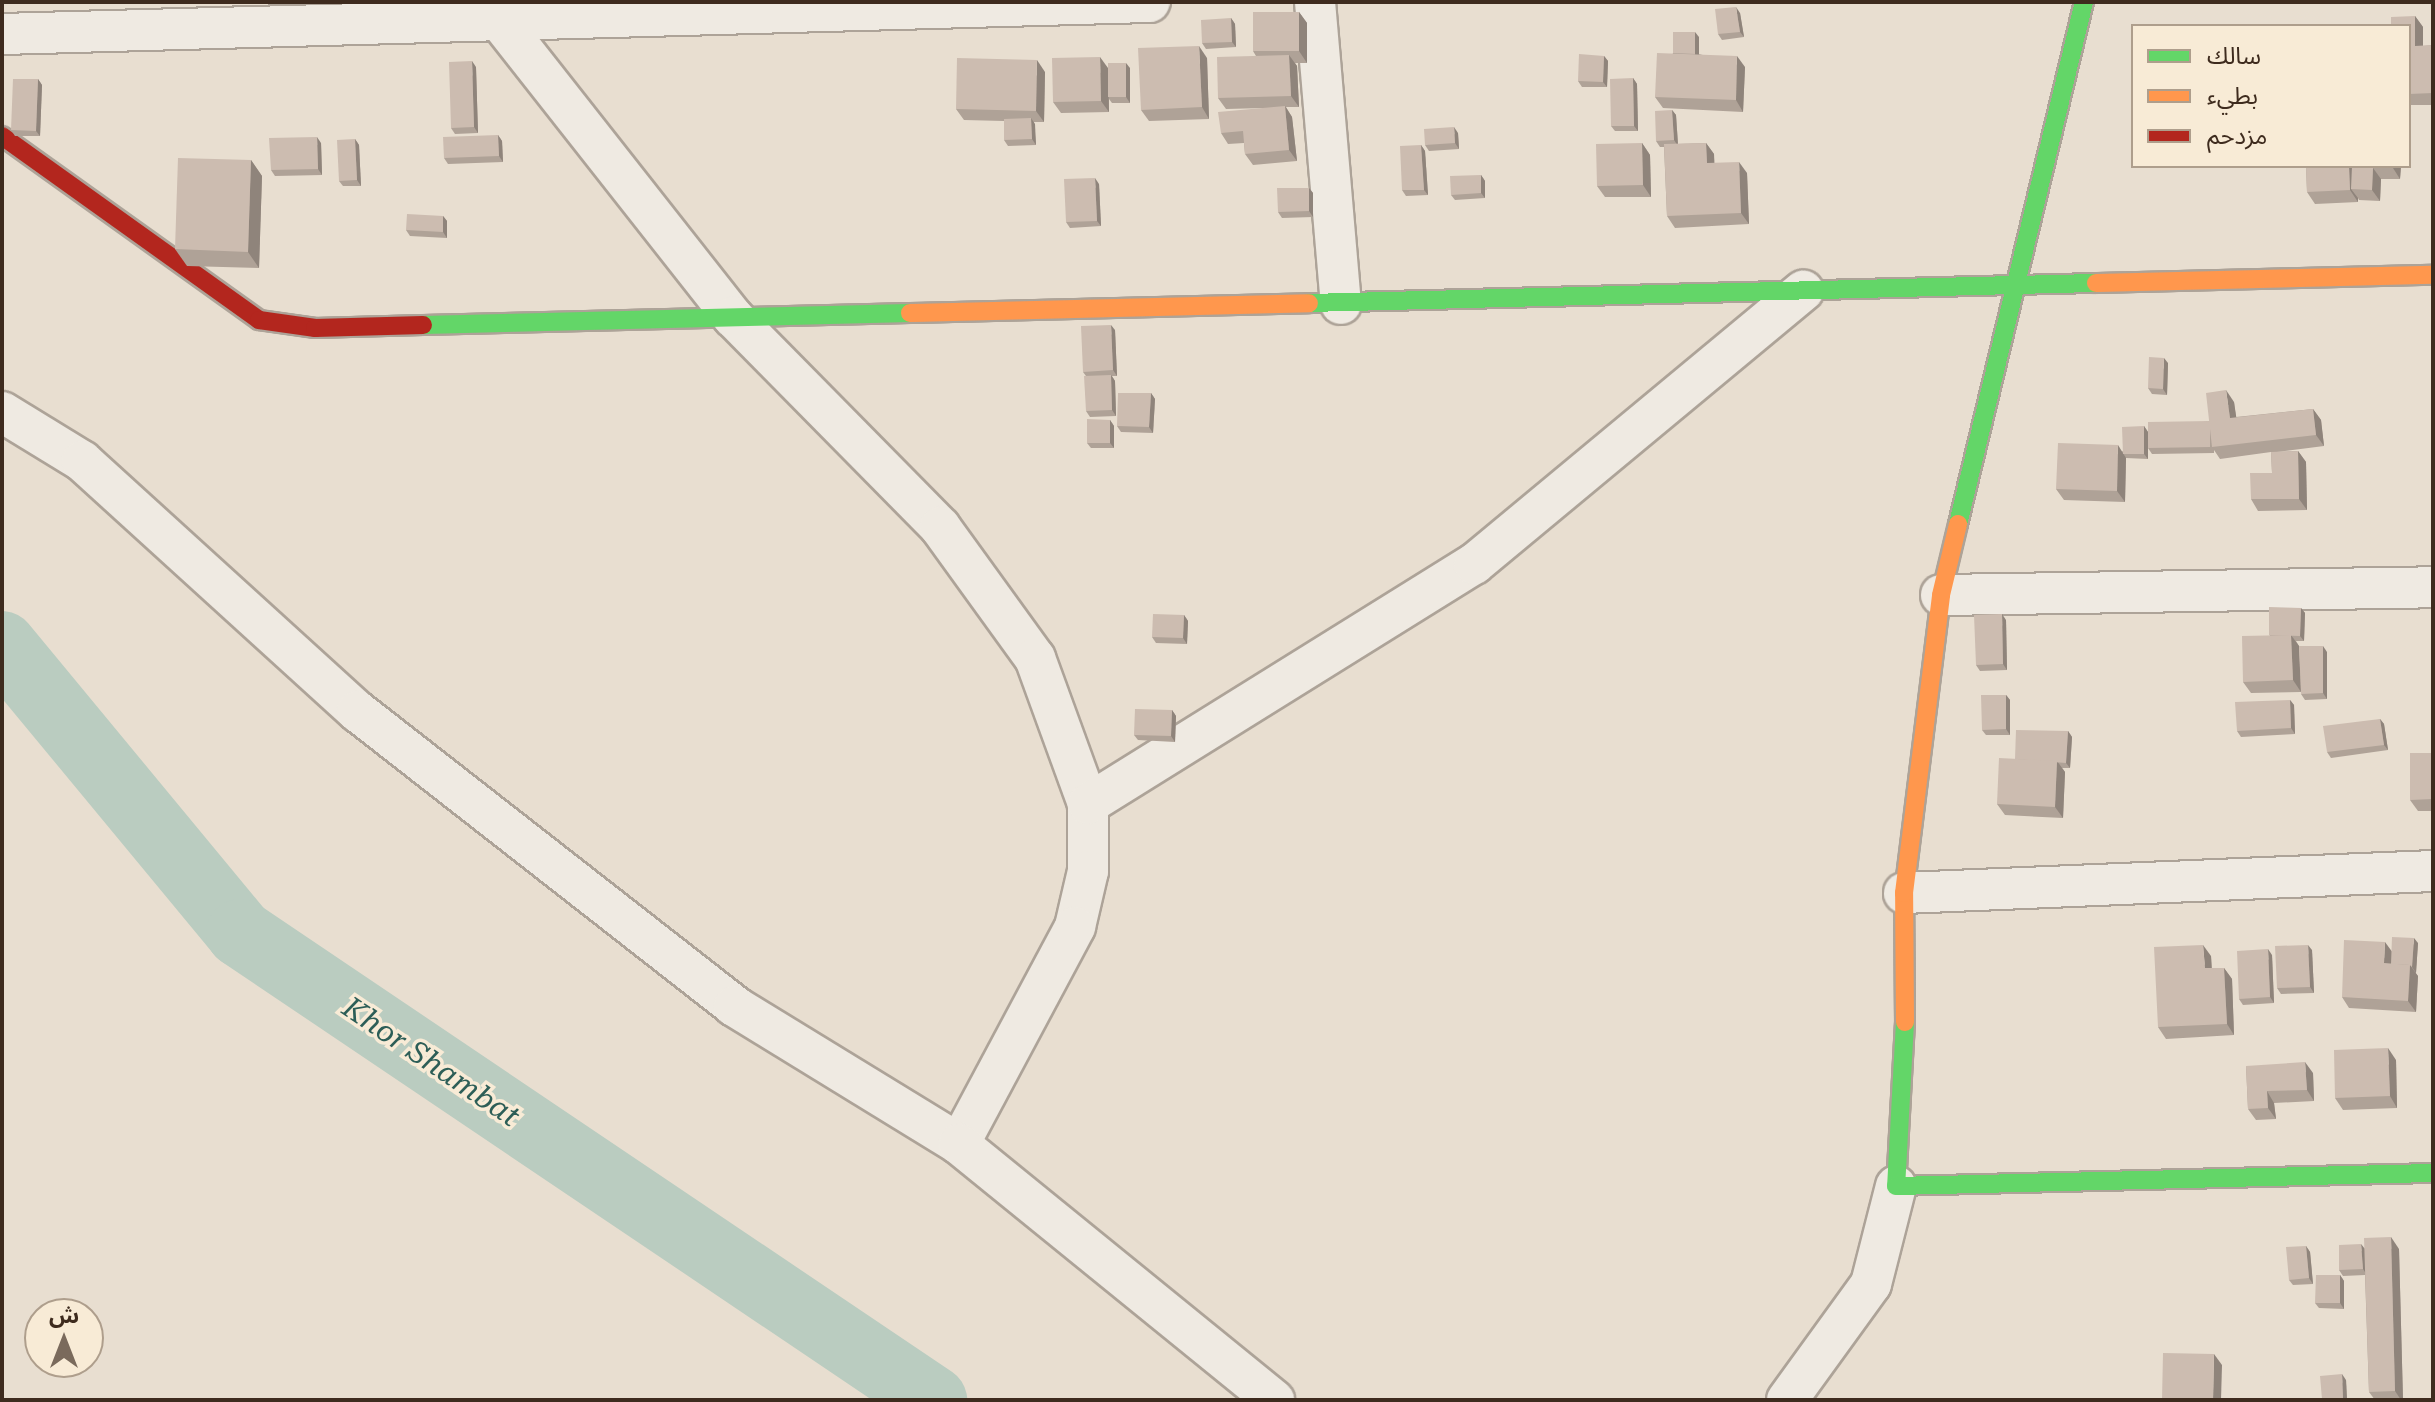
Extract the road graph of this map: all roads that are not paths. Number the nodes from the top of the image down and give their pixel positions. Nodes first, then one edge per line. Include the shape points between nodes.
1 (1150, 2) edge
2 (1315, 2) edge
3 (2084, 2) edge
4 (488, 9) edge
5 (2, 34) edge
6 (2, 136) edge
7 (2433, 275) edge
8 (2019, 286) junction
9 (1803, 291) junction
10 (1341, 304) junction
11 (733, 317) junction
12 (2, 412) edge
13 (2433, 587) edge
14 (1941, 595) junction
15 (1088, 804) junction
16 (2433, 871) edge
17 (1904, 893) junction
18 (959, 1144) junction
19 (2433, 1173) edge
20 (1896, 1186) junction
21 (1274, 1400) edge
22 (1787, 1400) edge

1 - 4 street
2 - 10 street
3 - 8 street
4 - 5 street
4 - 11 street
6 - 11 street via 259,320 315,328
7 - 8 street
8 - 9 street
8 - 14 street
9 - 10 street
9 - 15 street via 1474,564
10 - 11 street
11 - 15 street via 940,527 1035,658
12 - 18 street via 82,461 357,711 734,1006
13 - 14 street
14 - 17 street
15 - 18 street via 1088,871 1075,927
16 - 17 street
17 - 20 street via 1905,1115
18 - 21 street
19 - 20 street
20 - 22 street via 1871,1284

